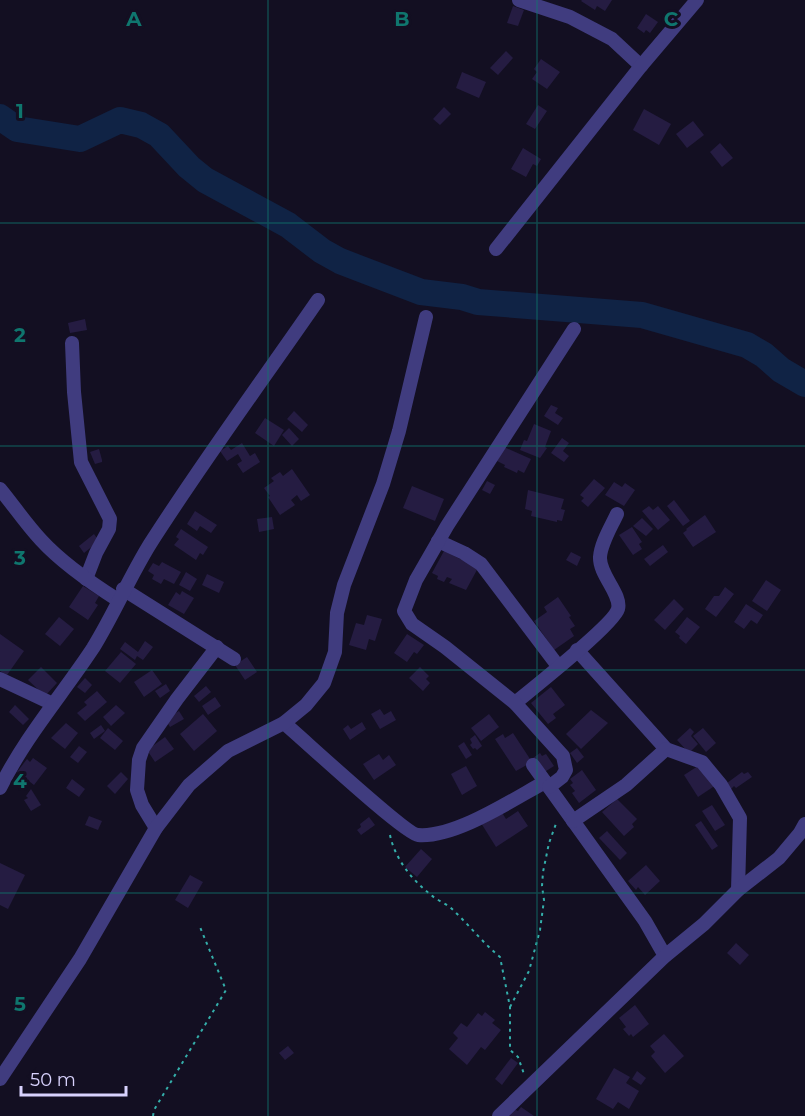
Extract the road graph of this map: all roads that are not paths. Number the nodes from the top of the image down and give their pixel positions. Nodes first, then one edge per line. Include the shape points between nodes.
1 (519, 0) edge
2 (697, 0) edge
3 (641, 66) junction
4 (496, 249) dead end
5 (318, 300) dead end
6 (426, 316) dead end
7 (574, 329) dead end
8 (72, 343) dead end
9 (0, 489) edge
10 (617, 514) dead end
11 (438, 541) junction
12 (86, 579) junction
13 (121, 595) junction
14 (217, 647) junction
15 (577, 650) junction
16 (234, 659) dead end
17 (558, 666) junction
18 (0, 679) edge
19 (515, 703) junction
20 (53, 704) junction
21 (284, 723) junction
22 (666, 749) junction
23 (533, 765) dead end
24 (547, 785) junction
25 (0, 788) edge
26 (573, 821) junction
27 (805, 824) edge
28 (156, 828) junction
29 (738, 890) junction
30 (665, 957) junction
31 (0, 1079) edge
32 (499, 1116) edge

1 - 3 street via 570,16 612,39
2 - 3 street
3 - 4 street
5 - 13 street via 150,544
6 - 21 street via 399,431 377,503 344,585 331,667 318,693
7 - 11 street
8 - 12 street via 81,462 110,519
9 - 12 street via 42,541
10 - 15 street via 600,558 618,609
11 - 17 street via 481,564
11 - 19 street via 416,580 405,608 406,617
12 - 13 street
13 - 14 street
13 - 20 street via 105,628
14 - 16 street
14 - 28 street via 143,748 137,790
15 - 17 street
15 - 22 street
17 - 19 street
18 - 20 street
19 - 24 street via 565,760 565,773
20 - 25 street via 25,742
21 - 24 street via 415,835 466,824
21 - 28 street via 228,751 189,785
22 - 26 street via 626,784
22 - 29 street via 707,767 736,808 741,826
23 - 24 street
24 - 26 street
26 - 30 street via 645,921
27 - 29 street via 779,858
28 - 31 street via 80,959
29 - 30 street
30 - 32 street

